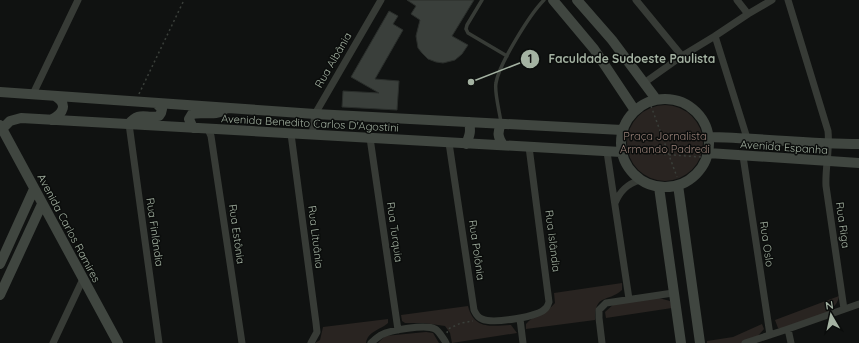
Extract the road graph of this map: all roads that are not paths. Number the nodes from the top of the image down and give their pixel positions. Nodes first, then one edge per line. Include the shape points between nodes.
1 (78, 0) edge
2 (381, 0) edge
3 (482, 0) edge
4 (544, 0) edge
5 (553, 0) edge
6 (577, 0) edge
7 (636, 0) edge
8 (737, 0) edge
9 (772, 0) edge
10 (788, 0) edge
11 (748, 14) junction
12 (715, 36) junction
13 (507, 56) junction
14 (682, 56) junction
15 (644, 83) junction
16 (0, 92) edge
17 (33, 94) junction
18 (54, 96) junction
19 (652, 100) junction
20 (156, 103) junction
21 (227, 108) junction
22 (634, 109) junction
23 (315, 114) junction
24 (51, 120) junction
25 (469, 122) junction
26 (129, 124) junction
27 (501, 124) junction
28 (1, 127) edge
29 (193, 128) junction
30 (208, 129) junction
31 (622, 130) junction
32 (291, 134) junction
33 (312, 135) junction
34 (709, 137) junction
35 (370, 138) junction
36 (747, 138) junction
37 (449, 143) junction
38 (466, 144) junction
39 (829, 144) junction
40 (859, 144) edge
41 (503, 145) junction
42 (529, 147) junction
43 (607, 152) junction
44 (621, 152) junction
45 (707, 155) junction
46 (743, 156) junction
47 (827, 161) junction
48 (859, 164) edge
49 (640, 180) junction
50 (679, 185) junction
51 (659, 187) junction
52 (34, 189) junction
53 (42, 204) junction
54 (615, 206) junction
55 (20, 221) junction
56 (32, 226) junction
57 (0, 264) edge
58 (83, 279) junction
59 (673, 293) junction
60 (0, 295) edge
61 (629, 299) junction
62 (859, 304) edge
63 (844, 309) junction
64 (520, 319) junction
65 (788, 329) junction
66 (398, 330) junction
67 (770, 335) junction
68 (446, 342) edge
69 (53, 343) edge
70 (118, 343) edge
71 (159, 343) edge
72 (242, 343) edge
73 (311, 343) edge
74 (371, 343) edge
75 (523, 343) edge
76 (602, 343) edge
77 (681, 343) edge
78 (700, 343) edge
79 (745, 343) edge
80 (791, 343) edge

1 - 17 street
2 - 23 street, Rua Albânia
3 - 13 lane via 466,29 468,33
4 - 13 lane
5 - 22 main road via 594,49
6 - 15 main road via 612,40
7 - 14 street
8 - 11 street
9 - 11 street
10 - 39 street, Rua Riga via 828,131
11 - 12 street
12 - 14 street
12 - 36 street
13 - 27 lane via 498,72 495,85
14 - 15 street
15 - 19 main road
16 - 17 main road, Avenida Benedito Carlos D'Agostini
17 - 18 main road, Avenida Benedito Carlos D'Agostini
18 - 20 main road, Avenida Benedito Carlos D'Agostini
18 - 24 main road via 61,101 63,108 60,114
19 - 22 main road
19 - 34 main road via 670,98 684,103 696,111 705,123
20 - 21 main road, Avenida Benedito Carlos D'Agostini
20 - 26 main road via 162,109 159,116 138,116
21 - 23 main road, Avenida Benedito Carlos D'Agostini
21 - 29 main road via 218,113 192,114 189,119
22 - 31 main road
23 - 25 main road, Avenida Benedito Carlos D'Agostini
23 - 33 street, Rua Albânia
24 - 26 main road, Avenida Benedito Carlos D'Agostini
24 - 28 main road, Avenida Benedito Carlos D'Agostini via 21,118
25 - 27 main road, Avenida Benedito Carlos D'Agostini
25 - 38 main road via 471,129
26 - 29 main road, Avenida Benedito Carlos D'Agostini
26 - 71 street, Rua Finlândia
27 - 31 main road, Avenida Benedito Carlos D'Agostini
27 - 41 main road via 498,137
28 - 52 main road, Avenida Carlos Ramires
29 - 30 main road, Avenida Benedito Carlos D'Agostini
30 - 32 main road, Avenida Benedito Carlos D'Agostini
30 - 72 street, Rua Estônia
31 - 44 main road
32 - 33 main road, Avenida Benedito Carlos D'Agostini
32 - 73 street, Rua Lituânia via 317,332
33 - 35 main road, Avenida Benedito Carlos D'Agostini
34 - 36 main road, Avenida Espanha
34 - 45 main road
35 - 37 main road, Avenida Benedito Carlos D'Agostini
35 - 66 street, Rua Turquia
36 - 39 main road, Avenida Espanha
37 - 38 main road, Avenida Benedito Carlos D'Agostini
37 - 64 street, Rua Polônia via 474,310 482,320
38 - 41 main road, Avenida Benedito Carlos D'Agostini
39 - 40 main road, Avenida Espanha
39 - 47 street, Rua Riga
41 - 42 main road, Avenida Benedito Carlos D'Agostini
42 - 43 main road, Avenida Benedito Carlos D'Agostini
42 - 64 street, Rua Islândia via 549,302 542,311
43 - 44 main road, Avenida Benedito Carlos D'Agostini
43 - 54 street
44 - 49 main road via 628,168
45 - 46 main road, Avenida Espanha
45 - 50 main road via 697,173
46 - 47 main road, Avenida Espanha
46 - 67 street, Rua Oslo
47 - 48 main road, Avenida Espanha
47 - 63 street, Rua Riga via 826,186
49 - 51 main road
49 - 54 street via 625,187 618,196
50 - 51 main road
50 - 78 main road
51 - 59 main road
52 - 53 main road, Avenida Carlos Ramires
52 - 55 main road
53 - 56 main road
53 - 58 main road, Avenida Carlos Ramires
54 - 61 street
55 - 56 main road
55 - 57 main road
56 - 60 main road
58 - 69 street
58 - 70 main road, Avenida Carlos Ramires
59 - 61 street
59 - 77 main road
61 - 76 street via 606,303 599,310
62 - 63 street
63 - 65 street
64 - 75 street
65 - 67 street
65 - 80 street
66 - 68 street via 429,327 435,329
66 - 74 street via 380,335
67 - 79 street

